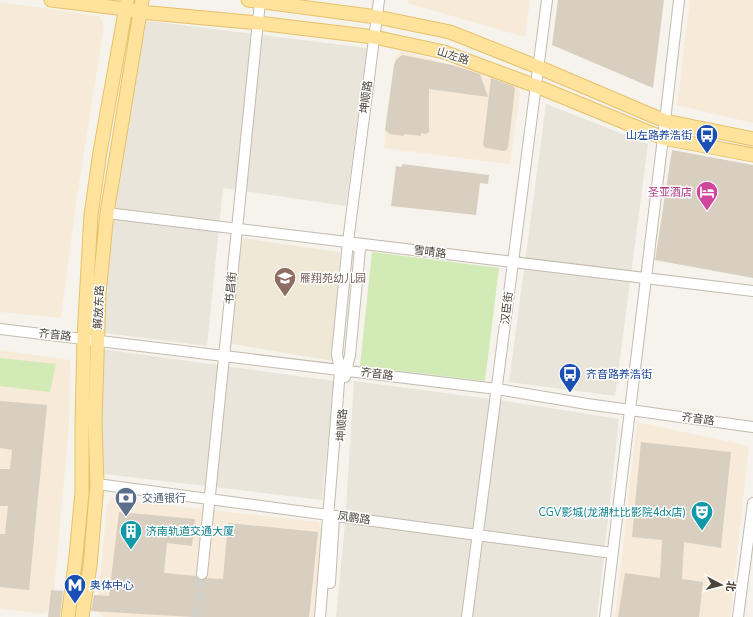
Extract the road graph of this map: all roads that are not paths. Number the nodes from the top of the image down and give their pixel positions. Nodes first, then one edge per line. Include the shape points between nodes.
1 (51, 0) edge
2 (379, 0) edge
3 (547, 0) edge
4 (678, 0) edge
5 (254, 1) edge
6 (127, 4) edge
7 (141, 6) edge
8 (377, 17) junction
9 (258, 23) junction
10 (374, 37) junction
11 (538, 67) junction
12 (536, 86) junction
13 (665, 121) junction
14 (663, 138) junction
15 (753, 139) edge
16 (753, 155) edge
17 (107, 213) junction
18 (237, 228) junction
19 (348, 242) junction
20 (513, 262) junction
21 (646, 278) junction
22 (753, 291) edge
23 (0, 329) edge
24 (90, 339) junction
25 (224, 355) junction
26 (343, 370) junction
27 (497, 389) junction
28 (630, 410) junction
29 (753, 427) edge
30 (97, 484) junction
31 (209, 499) junction
32 (753, 503) edge
33 (331, 515) junction
34 (478, 535) junction
35 (612, 553) junction
36 (202, 574) tunnel mouth
37 (68, 617) edge
38 (82, 617) edge
39 (320, 617) edge
40 (327, 617) edge
41 (467, 617) edge
42 (605, 617) edge
43 (738, 617) edge

1 - 6 main road, 山左路
2 - 8 street, 坤顺路
3 - 11 street, 汉臣街
4 - 13 street
5 - 8 main road, 山左路
5 - 9 street, 书昌街
6 - 7 main road, 山左路
6 - 24 main road, 解放东路 via 91,215
7 - 9 main road, 山左路
7 - 17 main road, 解放东路
8 - 10 street, 坤顺路
8 - 11 main road, 山左路 via 450,32
9 - 10 main road, 山左路
9 - 18 street, 书昌街
10 - 12 main road, 山左路 via 444,52
10 - 19 street, 坤顺路
11 - 12 street, 汉臣街
11 - 13 main road, 山左路
12 - 14 main road, 山左路
12 - 20 street, 汉臣街
13 - 14 street
13 - 15 main road, 山左路
14 - 16 main road, 山左路
14 - 21 street
17 - 18 street, 雪晴路
17 - 24 main road, 解放东路 via 99,294
18 - 19 street, 雪晴路
18 - 25 street, 书昌街
19 - 20 street, 雪晴路
19 - 26 street, 坤顺路 via 337,354
20 - 21 street, 雪晴路
20 - 27 street, 汉臣街
21 - 22 street, 雪晴路
21 - 28 street
23 - 24 street, 齐音路
24 - 25 street, 齐音路
24 - 30 main road, 解放东路
24 - 37 main road, 解放东路 via 82,424 82,493
25 - 26 street, 齐音路
25 - 31 street, 书昌街
26 - 27 street, 齐音路
26 - 33 street, 坤顺路
27 - 28 street, 齐音路
27 - 34 street, 汉臣街
28 - 29 street, 齐音路
28 - 35 street
30 - 31 street, 凤鹏路
30 - 38 main road, 解放东路 via 90,566
31 - 33 street, 凤鹏路
31 - 36 street, 书昌街
32 - 43 street
33 - 34 street, 凤鹏路
33 - 39 street, 坤顺路
33 - 40 street, 坤顺路
34 - 35 street, 凤鹏路
34 - 41 street, 汉臣街
35 - 42 street

